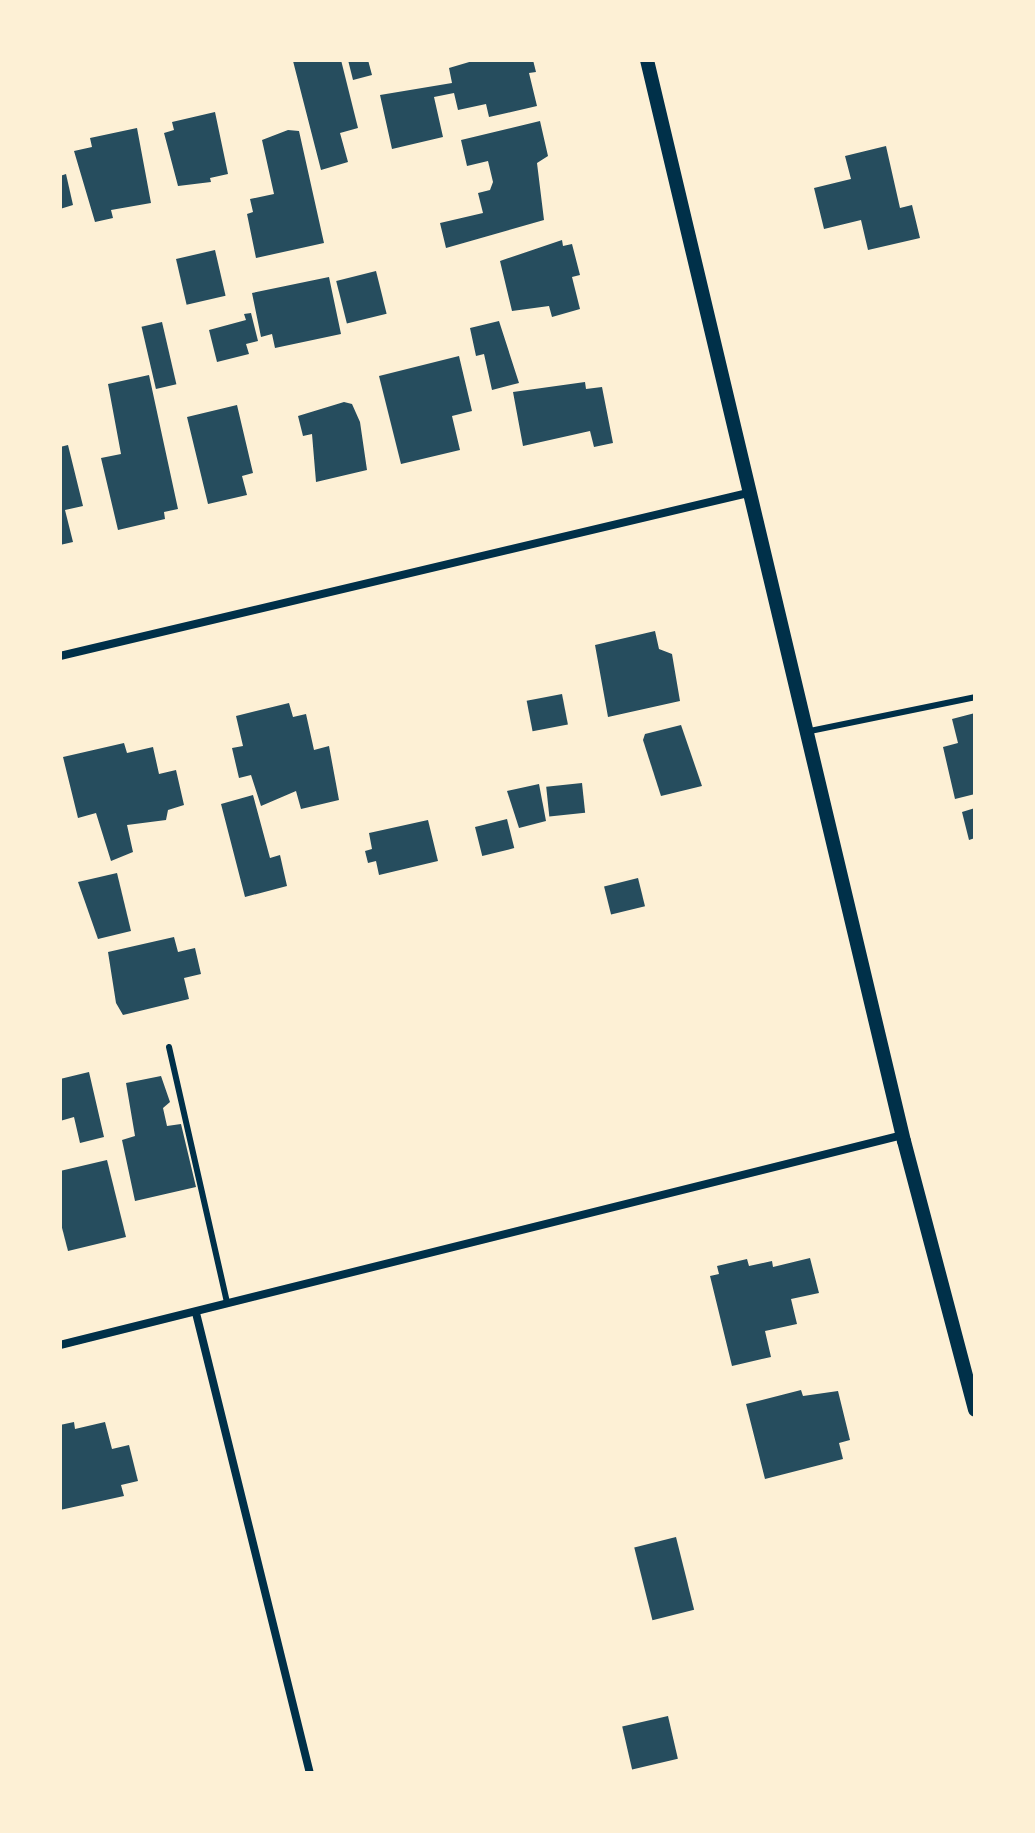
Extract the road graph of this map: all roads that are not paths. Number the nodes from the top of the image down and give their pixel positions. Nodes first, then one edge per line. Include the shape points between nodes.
1 (647, 60) edge
2 (748, 493) junction
3 (60, 656) edge
4 (975, 697) edge
5 (810, 731) junction
6 (169, 1047) dead end
7 (903, 1135) junction
8 (227, 1303) junction
9 (196, 1313) junction
10 (60, 1345) edge
11 (975, 1410) edge
12 (310, 1773) edge

1 - 2 street
2 - 3 street
2 - 5 street
4 - 5 lane
5 - 7 street
6 - 8 lane
7 - 8 street
7 - 11 street
8 - 9 street
9 - 10 street
9 - 12 street

